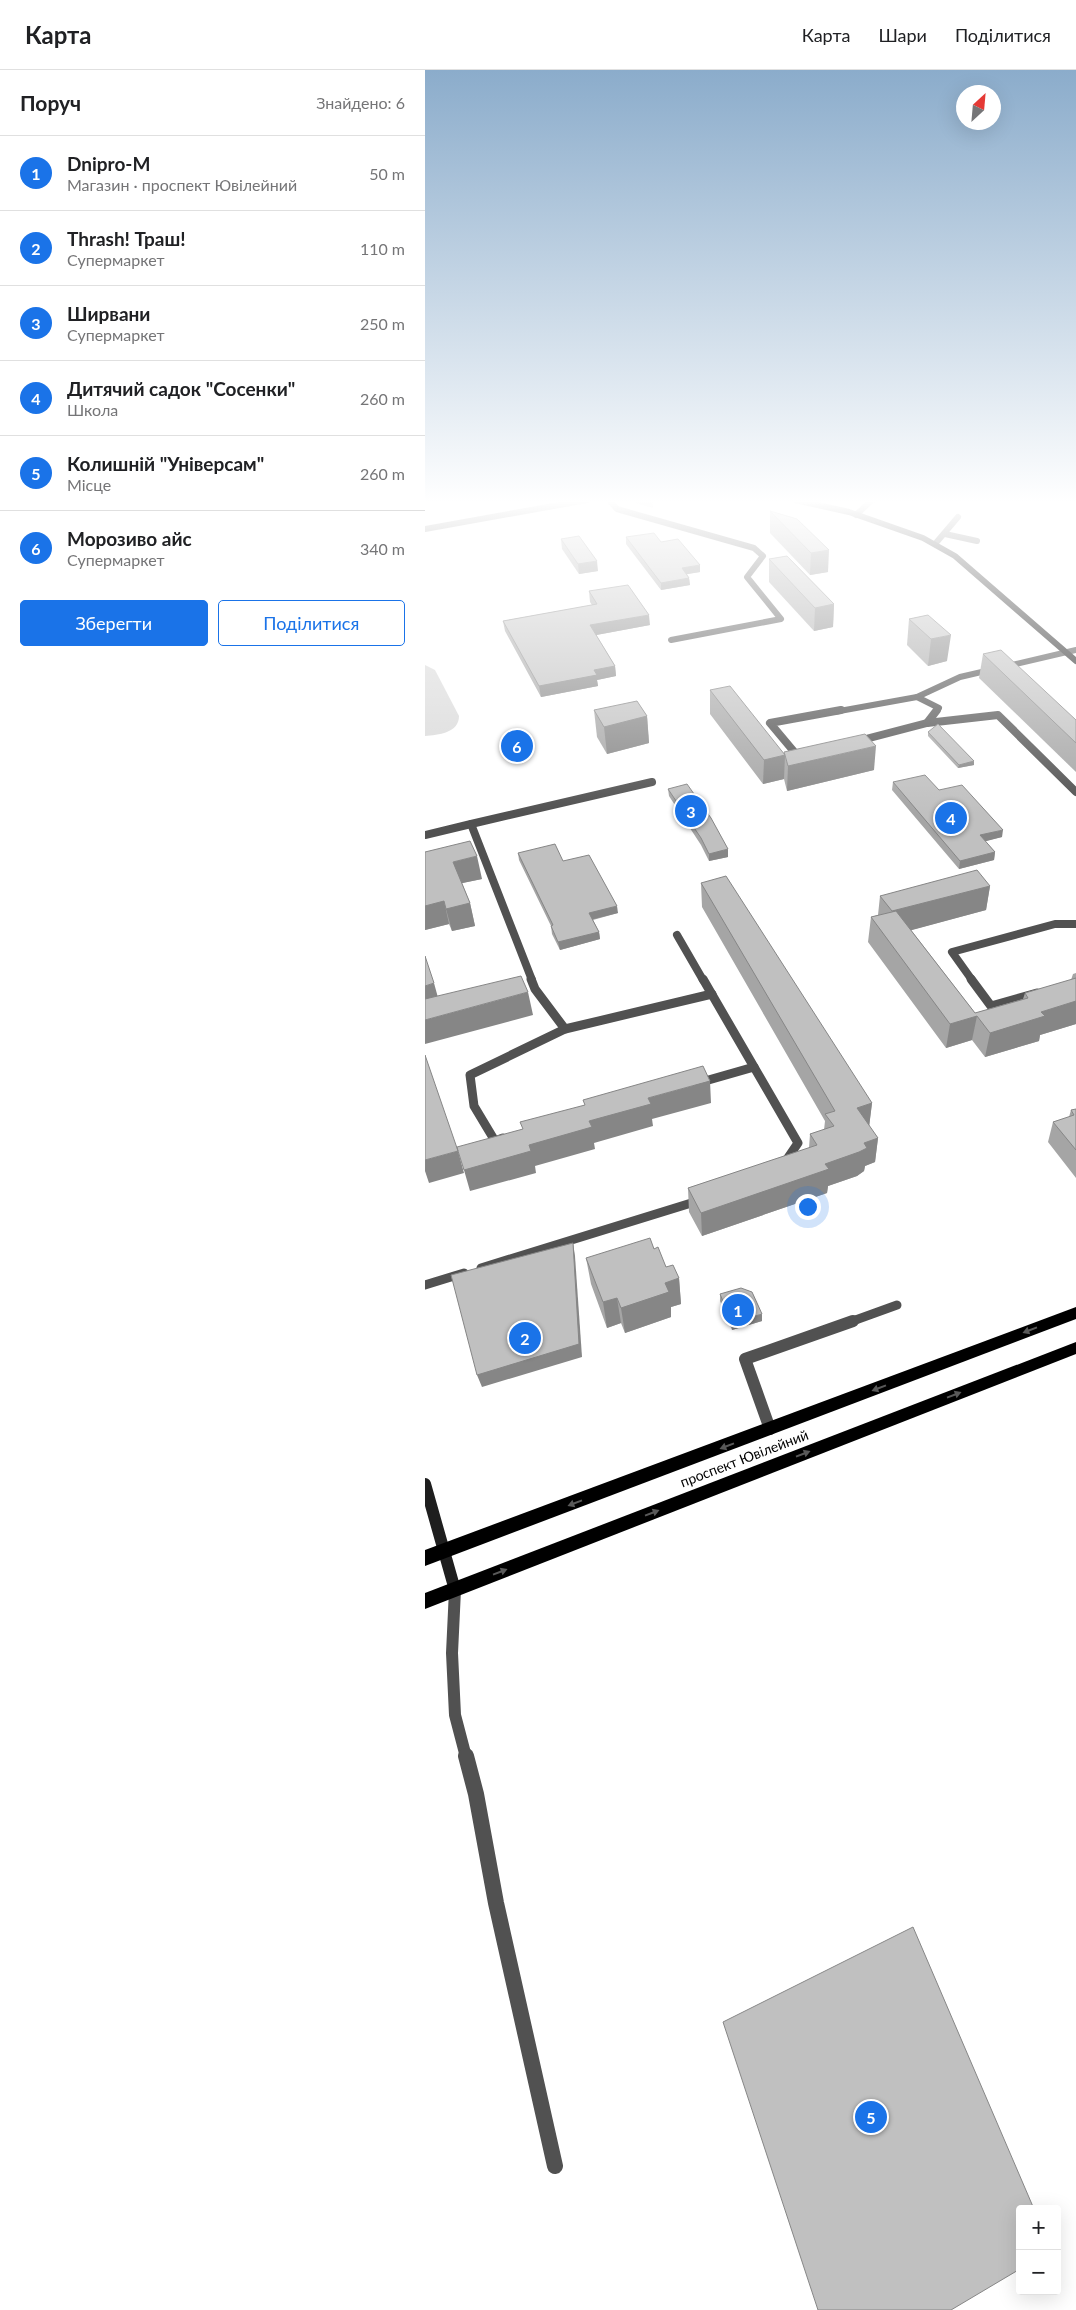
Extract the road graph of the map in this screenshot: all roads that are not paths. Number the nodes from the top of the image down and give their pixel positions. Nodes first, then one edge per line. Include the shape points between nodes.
1 (769, 605) edge
2 (1011, 605) edge
3 (671, 640) dead end
4 (1076, 650) edge
5 (1067, 653) junction
6 (1076, 661) edge
7 (917, 697) junction
8 (927, 723) junction
9 (850, 743) edge
10 (814, 750) edge
11 (652, 782) dead end
12 (1076, 792) edge
13 (471, 824) junction
14 (425, 835) edge
15 (481, 848) junction
16 (472, 850) edge
17 (1076, 924) edge
18 (677, 935) dead end
19 (1048, 990) edge
20 (712, 994) junction
21 (565, 1029) junction
22 (754, 1067) junction
23 (689, 1086) edge
24 (514, 1135) edge
25 (775, 1177) edge
26 (709, 1197) edge
27 (425, 1285) edge
28 (897, 1305) dead end
29 (1076, 1313) edge
30 (1076, 1348) edge
31 (770, 1430) junction
32 (425, 1484) edge
33 (442, 1552) junction
34 (425, 1558) edge
35 (455, 1590) junction
36 (425, 1601) edge
37 (555, 2166) dead end

1 - 3 lane via 781,620
2 - 5 main road
4 - 5 lane
5 - 6 main road
5 - 7 lane via 960,677
7 - 8 lane via 939,708
7 - 10 lane via 770,723 796,754
8 - 9 lane
8 - 12 lane via 998,715
11 - 13 lane
13 - 14 lane
13 - 15 lane
15 - 16 lane
15 - 21 lane via 531,990
17 - 19 lane via 1055,924 952,952 991,1006
18 - 20 lane
20 - 21 lane
20 - 22 lane
21 - 24 lane via 470,1075 474,1106 495,1141
22 - 23 lane
22 - 25 lane via 798,1143
26 - 27 lane
28 - 31 lane via 745,1359
29 -> 31 main road, проспект Ювілейний
35 -> 30 main road, проспект Ювілейний
31 -> 33 main road, проспект Ювілейний
32 - 33 main road
33 - 34 main road, проспект Ювілейний
33 - 35 main road
35 - 36 main road, проспект Ювілейний
35 - 37 lane via 452,1653 455,1715 476,1794 496,1903

